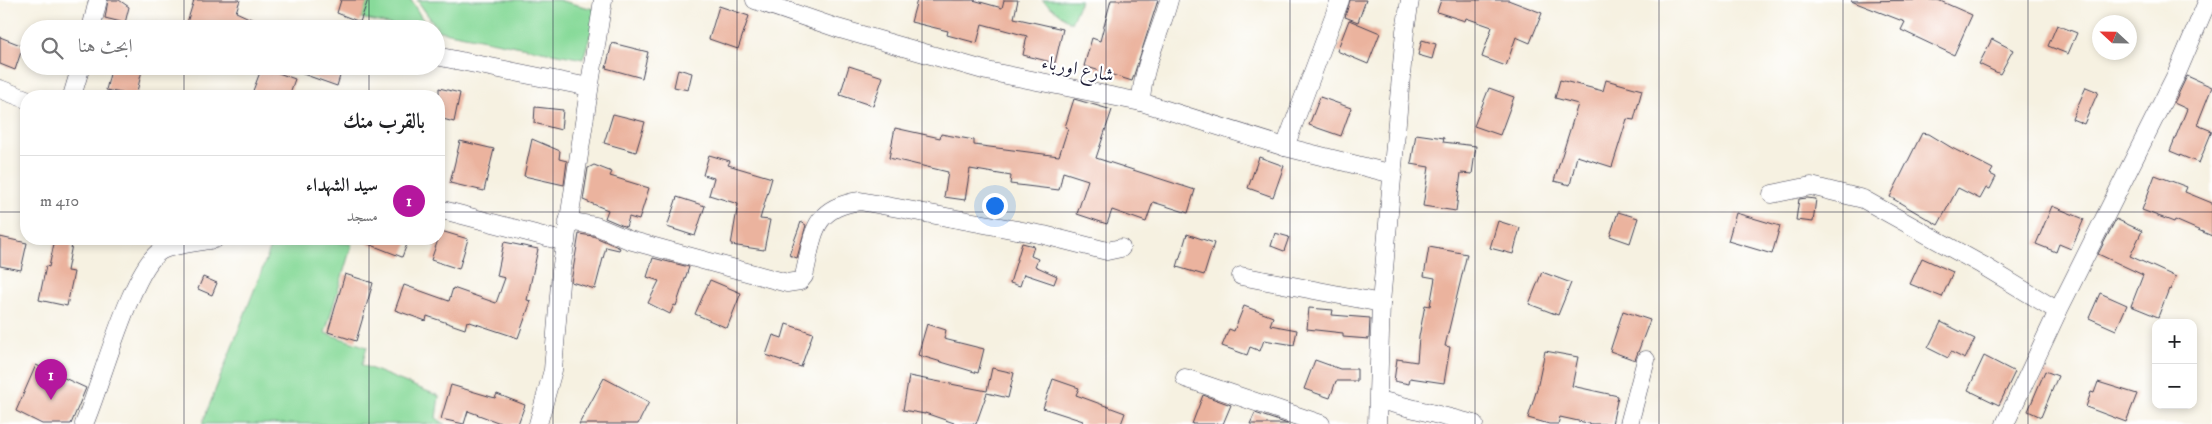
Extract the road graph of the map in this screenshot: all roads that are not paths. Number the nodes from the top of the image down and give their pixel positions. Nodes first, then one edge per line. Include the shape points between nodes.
1 (98, 0) edge
2 (603, 0) edge
3 (755, 0) edge
4 (1169, 0) edge
5 (1340, 0) edge
6 (1410, 0) edge
7 (2208, 0) edge
8 (93, 20) edge
9 (445, 58) edge
10 (78, 75) edge
11 (589, 87) junction
12 (0, 89) edge
13 (74, 90) edge
14 (20, 97) edge
15 (1141, 102) junction
16 (1285, 147) junction
17 (1393, 174) junction
18 (1772, 194) dead end
19 (445, 211) edge
20 (568, 221) junction
21 (566, 242) junction
22 (187, 245) edge
23 (1121, 248) dead end
24 (1241, 276) dead end
25 (1381, 303) junction
26 (2058, 311) junction
27 (1646, 360) dead end
28 (1185, 378) dead end
29 (1379, 400) junction
30 (84, 424) edge
31 (538, 424) edge
32 (1321, 424) edge
33 (1376, 424) edge
34 (1474, 424) edge
35 (1628, 424) edge
36 (2005, 424) edge

1 - 8 street
2 - 11 street
3 - 15 street, شارع اورباء via 838,28 988,71
4 - 15 street via 1147,62
5 - 16 street
6 - 17 street
7 - 26 street via 2172,82
9 - 11 street
10 - 13 street
11 - 20 street
12 - 14 street
15 - 16 street, شارع اورباء
16 - 17 street, شارع اورباء
17 - 25 street
18 - 26 street via 1811,186 1863,199
19 - 21 street
20 - 21 street
20 - 23 street via 596,226 629,240 787,283 800,281 804,276 823,215 832,208 860,201 1107,250
21 - 31 street via 552,370
22 - 30 street via 163,250 152,258 130,299
24 - 25 street
25 - 29 street
26 - 36 street
27 - 35 street
28 - 32 street
29 - 33 street
29 - 34 street

